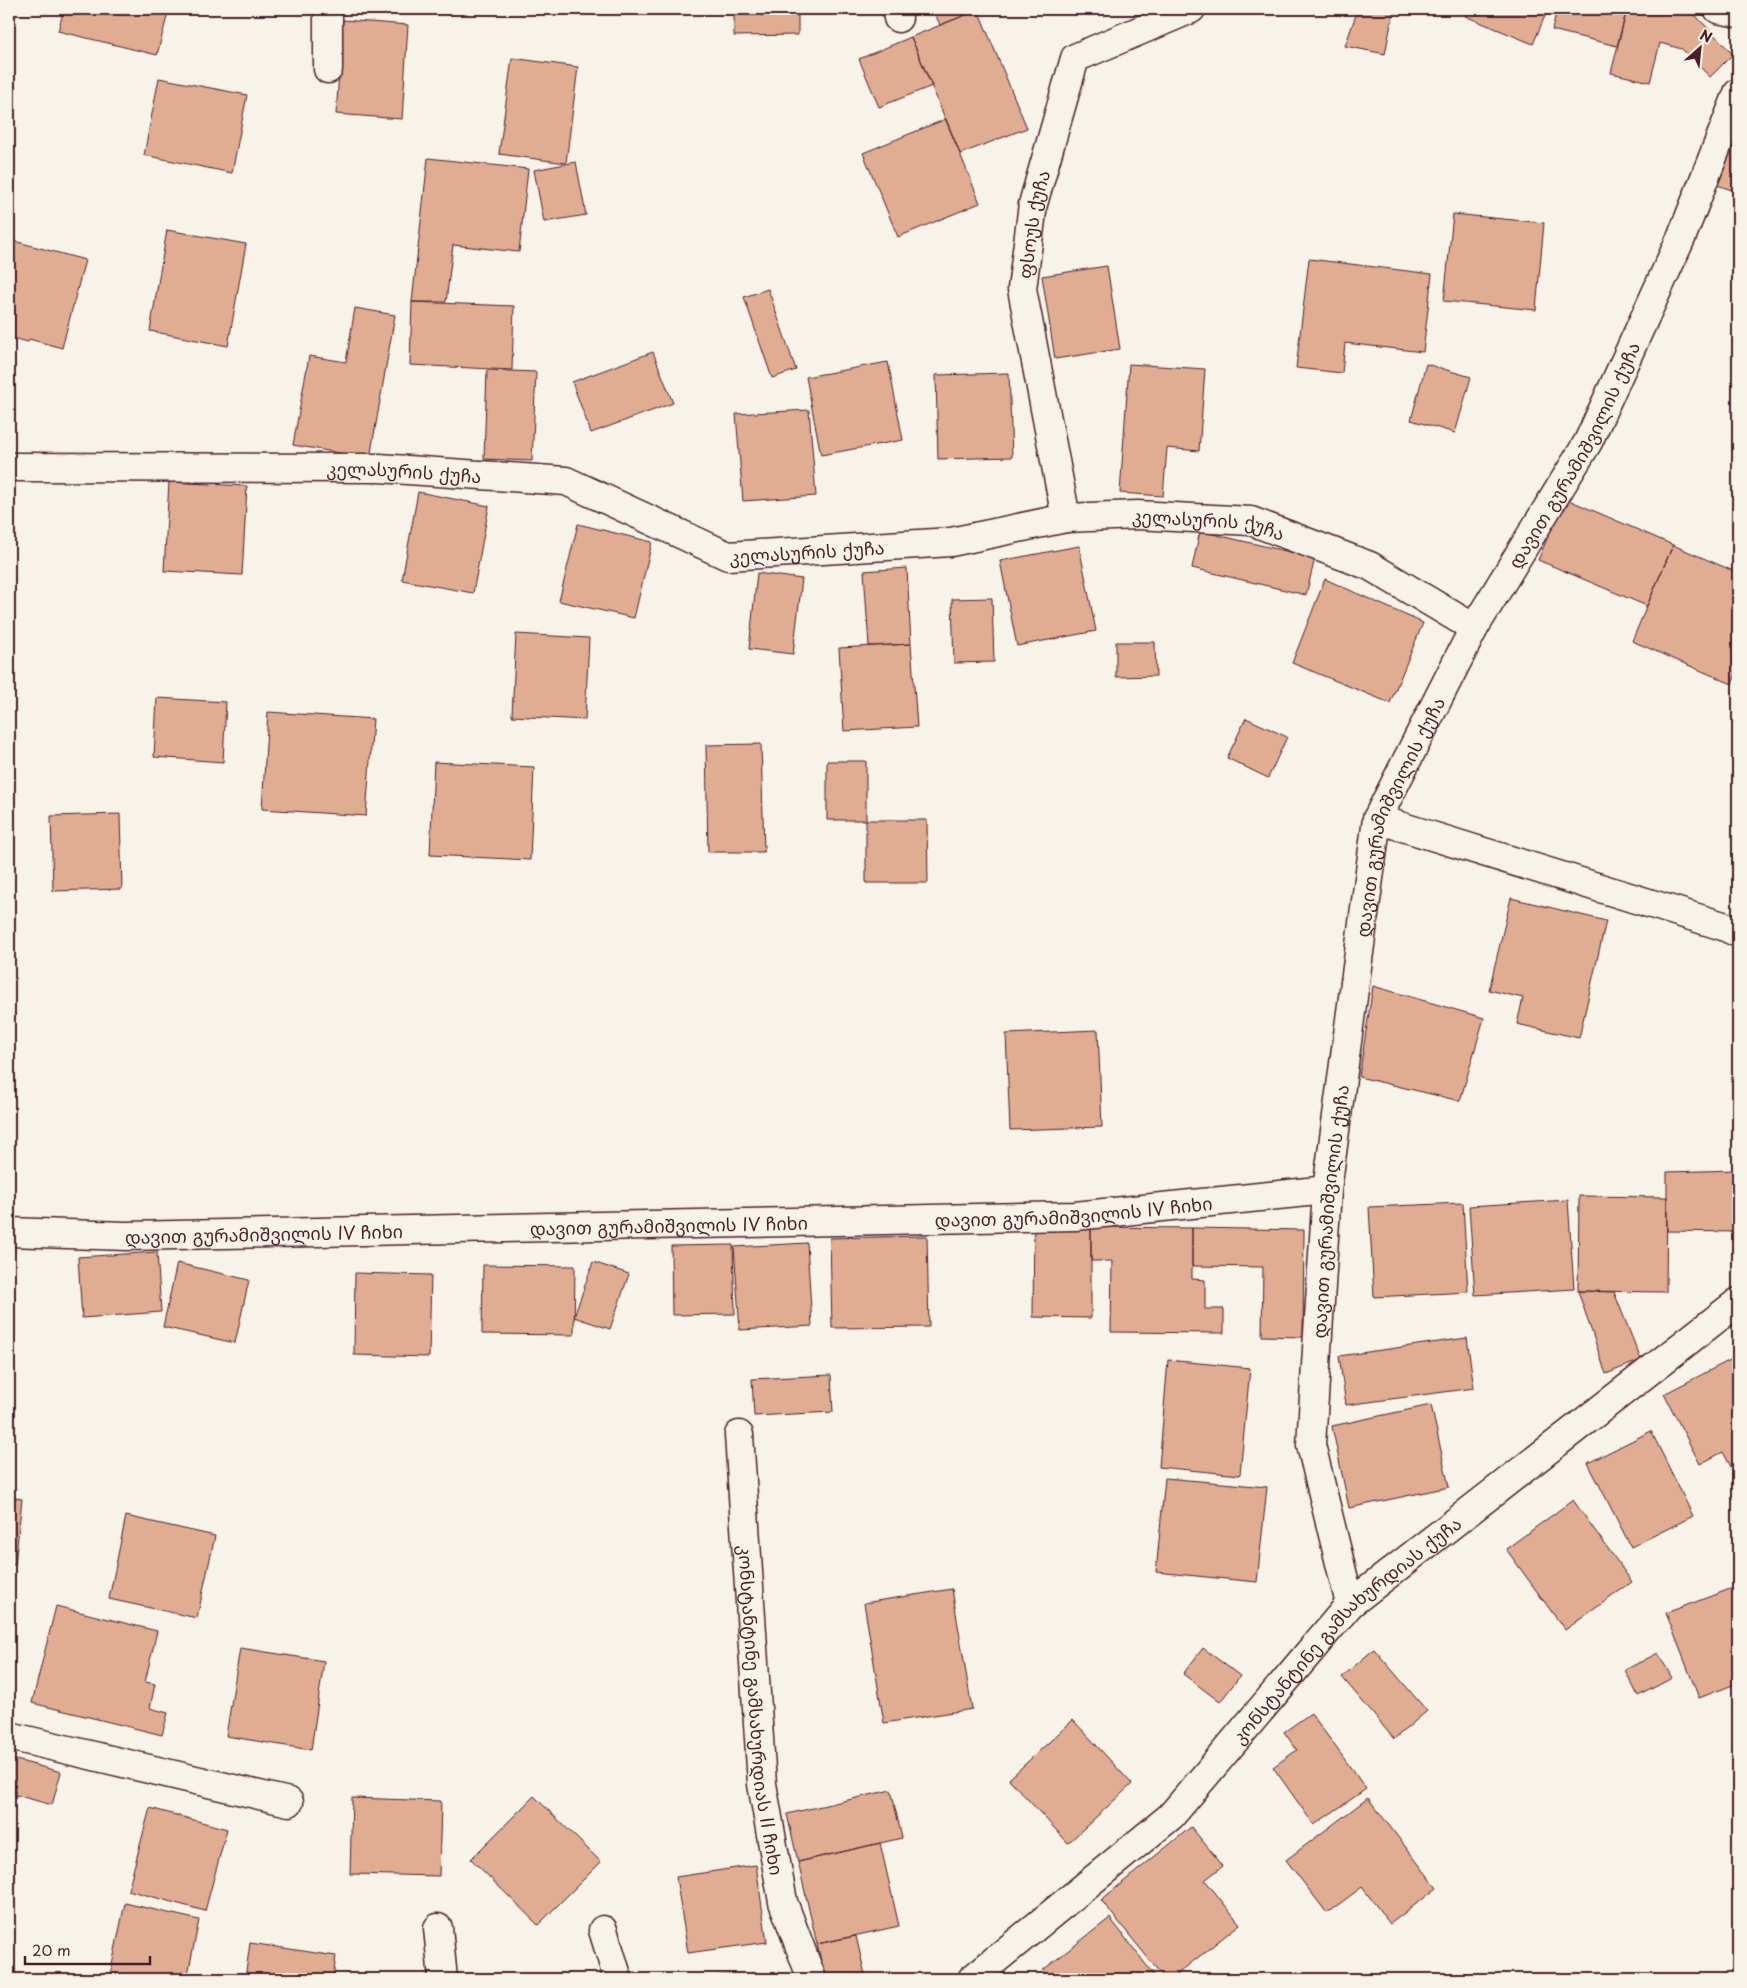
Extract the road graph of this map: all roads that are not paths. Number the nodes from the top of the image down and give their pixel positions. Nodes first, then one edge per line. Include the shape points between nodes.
1 (328, 9) edge
2 (1191, 9) edge
3 (1718, 9) edge
4 (1738, 13) edge
5 (328, 69) dead end
6 (1738, 94) edge
7 (9, 467) edge
8 (1066, 518) junction
9 (1474, 628) junction
10 (1377, 819) junction
11 (1738, 933) edge
12 (1328, 1190) junction
13 (9, 1232) edge
14 (1738, 1302) edge
15 (739, 1435) dead end
16 (1350, 1604) junction
17 (9, 1736) edge
18 (289, 1802) dead end
19 (438, 1928) dead end
20 (603, 1930) dead end
21 (443, 1979) edge
22 (618, 1979) edge
23 (812, 1979) edge
24 (972, 1979) edge

1 - 5 street
2 - 8 street, ფსოუს ქუჩა via 1075,58 1034,204 1022,289
3 - 4 street
6 - 9 street, დავით გურამიშვილის ქუჩა via 1682,236 1588,442
7 - 8 street, კელასურის ქუჩა via 379,468 566,482 728,556 951,542
8 - 9 street, კელასურის ქუჩა via 1137,515 1251,521 1370,566
9 - 10 street, დავით გურამიშვილის ქუჩა
10 - 11 street
10 - 12 street, დავით გურამიშვილის ქუჩა
12 - 13 street, დავით გურამიშვილის IV ჩიხი via 1075,1216 126,1236
12 - 16 street, დავით გურამიშვილის ქუჩა via 1311,1445
14 - 16 street, კონსტანტინე გამსახურდიას ქუჩა
15 - 23 street, კონსტანტინე გამსახურდიას II ჩიხი via 762,1784 783,1902
16 - 24 street, კონსტანტინე გამსახურდიას ქუჩა via 1171,1816
17 - 18 street
19 - 21 street
20 - 22 street

